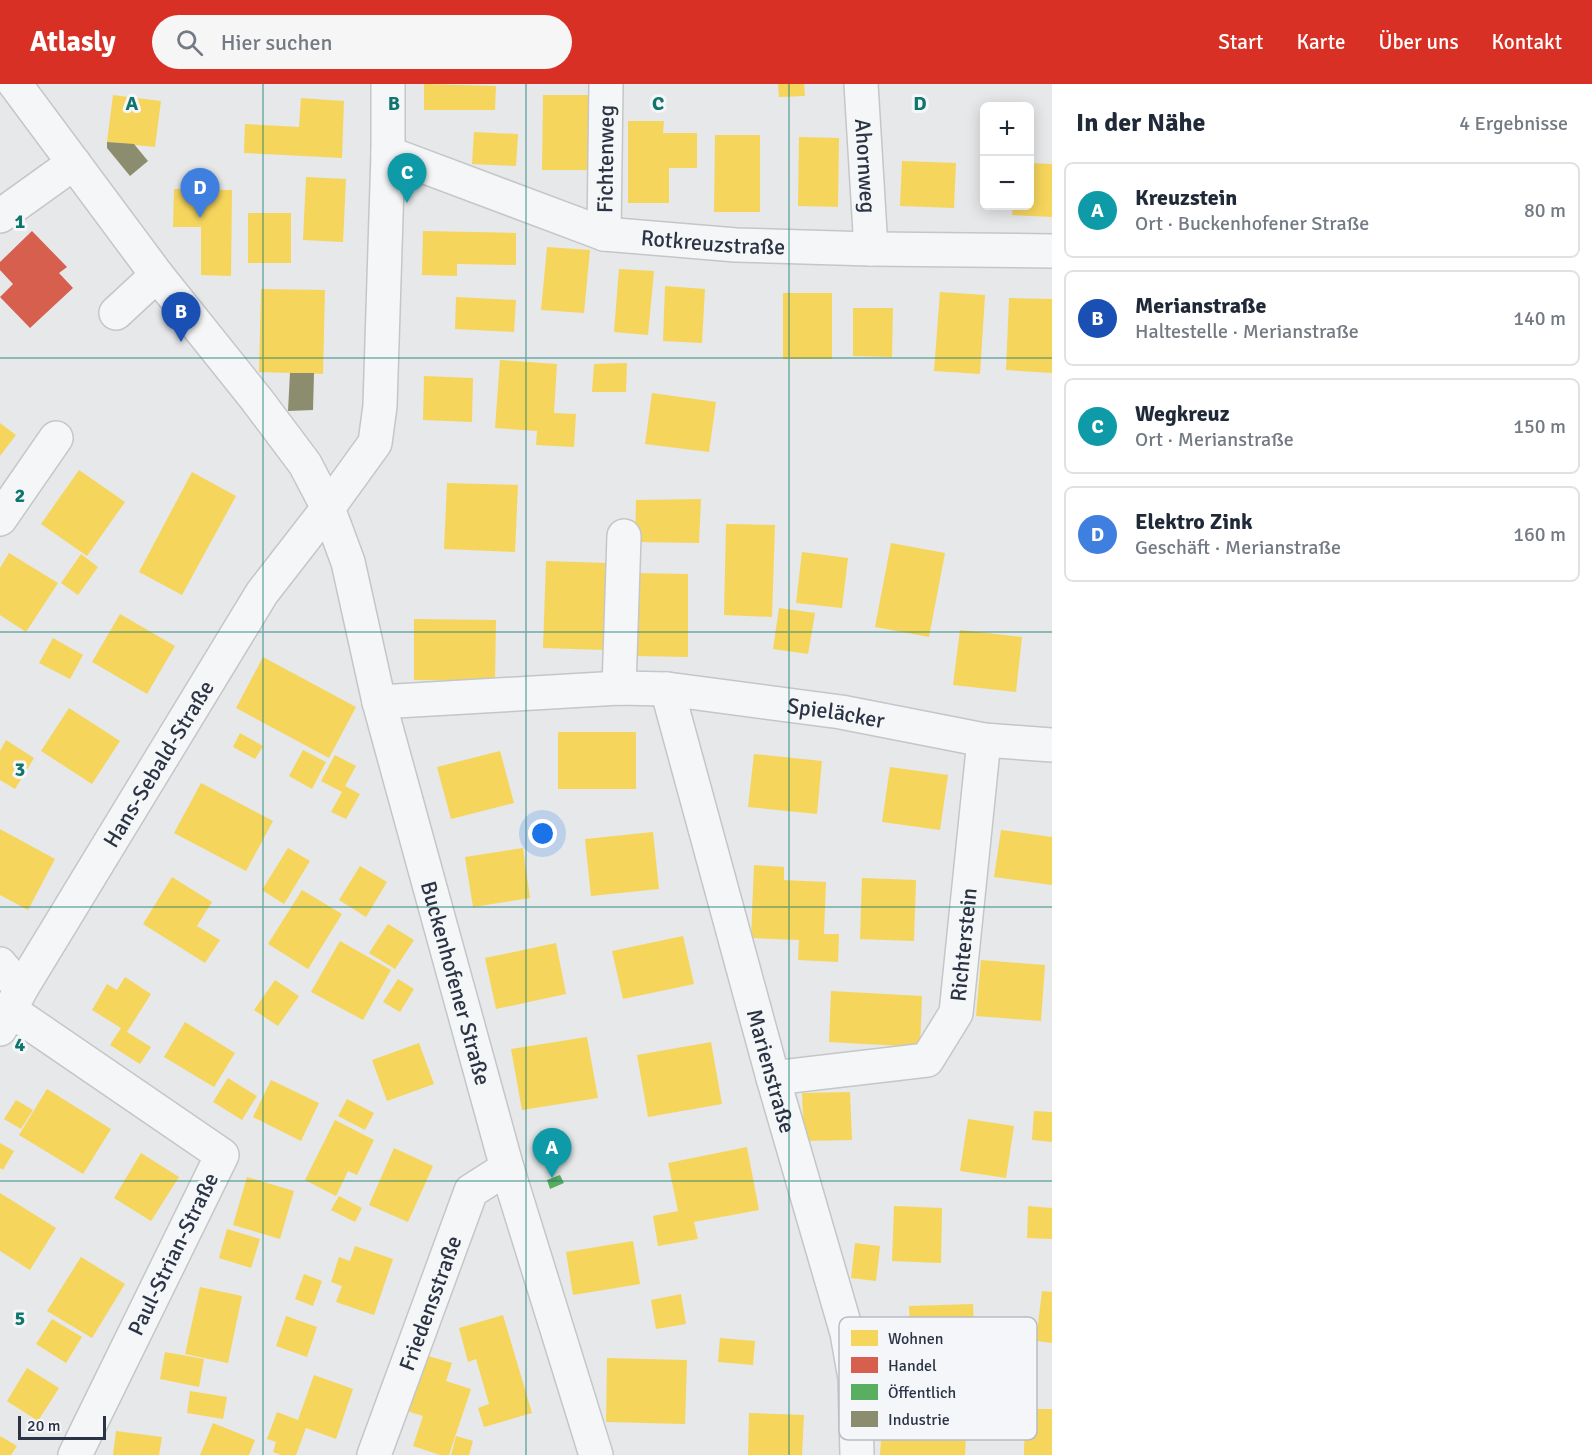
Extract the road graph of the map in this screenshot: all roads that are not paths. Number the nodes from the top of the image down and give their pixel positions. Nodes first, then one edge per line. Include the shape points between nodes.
1 (15, 84) edge
2 (388, 84) edge
3 (606, 84) edge
4 (861, 84) edge
5 (388, 153) junction
6 (75, 163) junction
7 (0, 216) edge
8 (604, 234) junction
9 (871, 249) junction
10 (1052, 251) edge
11 (157, 275) junction
12 (116, 313) dead end
13 (56, 438) dead end
14 (328, 508) junction
15 (0, 519) edge
16 (624, 536) dead end
17 (619, 688) junction
18 (667, 689) junction
19 (379, 702) junction
20 (984, 740) junction
21 (1052, 745) edge
22 (0, 964) edge
23 (10, 1009) edge
24 (772, 1078) junction
25 (507, 1168) junction
26 (842, 1317) edge
27 (857, 1440) edge
28 (75, 1455) edge
29 (374, 1455) edge
30 (596, 1455) edge
31 (857, 1455) edge

1 - 6 street, Buckenhofener Straße
2 - 5 street, Hans-Sebald-Straße
3 - 8 street, Fichtenweg
4 - 9 street, Ahornweg
5 - 8 street, Rotkreuzstraße
5 - 14 street, Hans-Sebald-Straße via 380,406 375,443
6 - 7 street
6 - 11 street, Buckenhofener Straße
8 - 9 street, Rotkreuzstraße via 736,245
9 - 10 street, Rotkreuzstraße
11 - 12 street
11 - 14 street, Buckenhofener Straße via 305,464
13 - 15 street
14 - 19 street, Buckenhofener Straße via 348,562
14 - 23 street, Hans-Sebald-Straße via 262,593
16 - 17 street
17 - 18 street, Spieläcker
17 - 19 street, Spieläcker
18 - 20 street, Spieläcker via 841,711
18 - 24 street, Marienstraße
19 - 25 street, Buckenhofener Straße
20 - 21 street, Spieläcker
20 - 24 street, Richterstein via 956,1013 927,1060
22 - 23 street, Paul-Strian-Straße
23 - 28 street, Paul-Strian-Straße via 222,1155
24 - 26 street, Marienstraße
25 - 29 street, Friedensstraße via 471,1191
25 - 30 street, Buckenhofener Straße
27 - 31 street, Marienstraße

